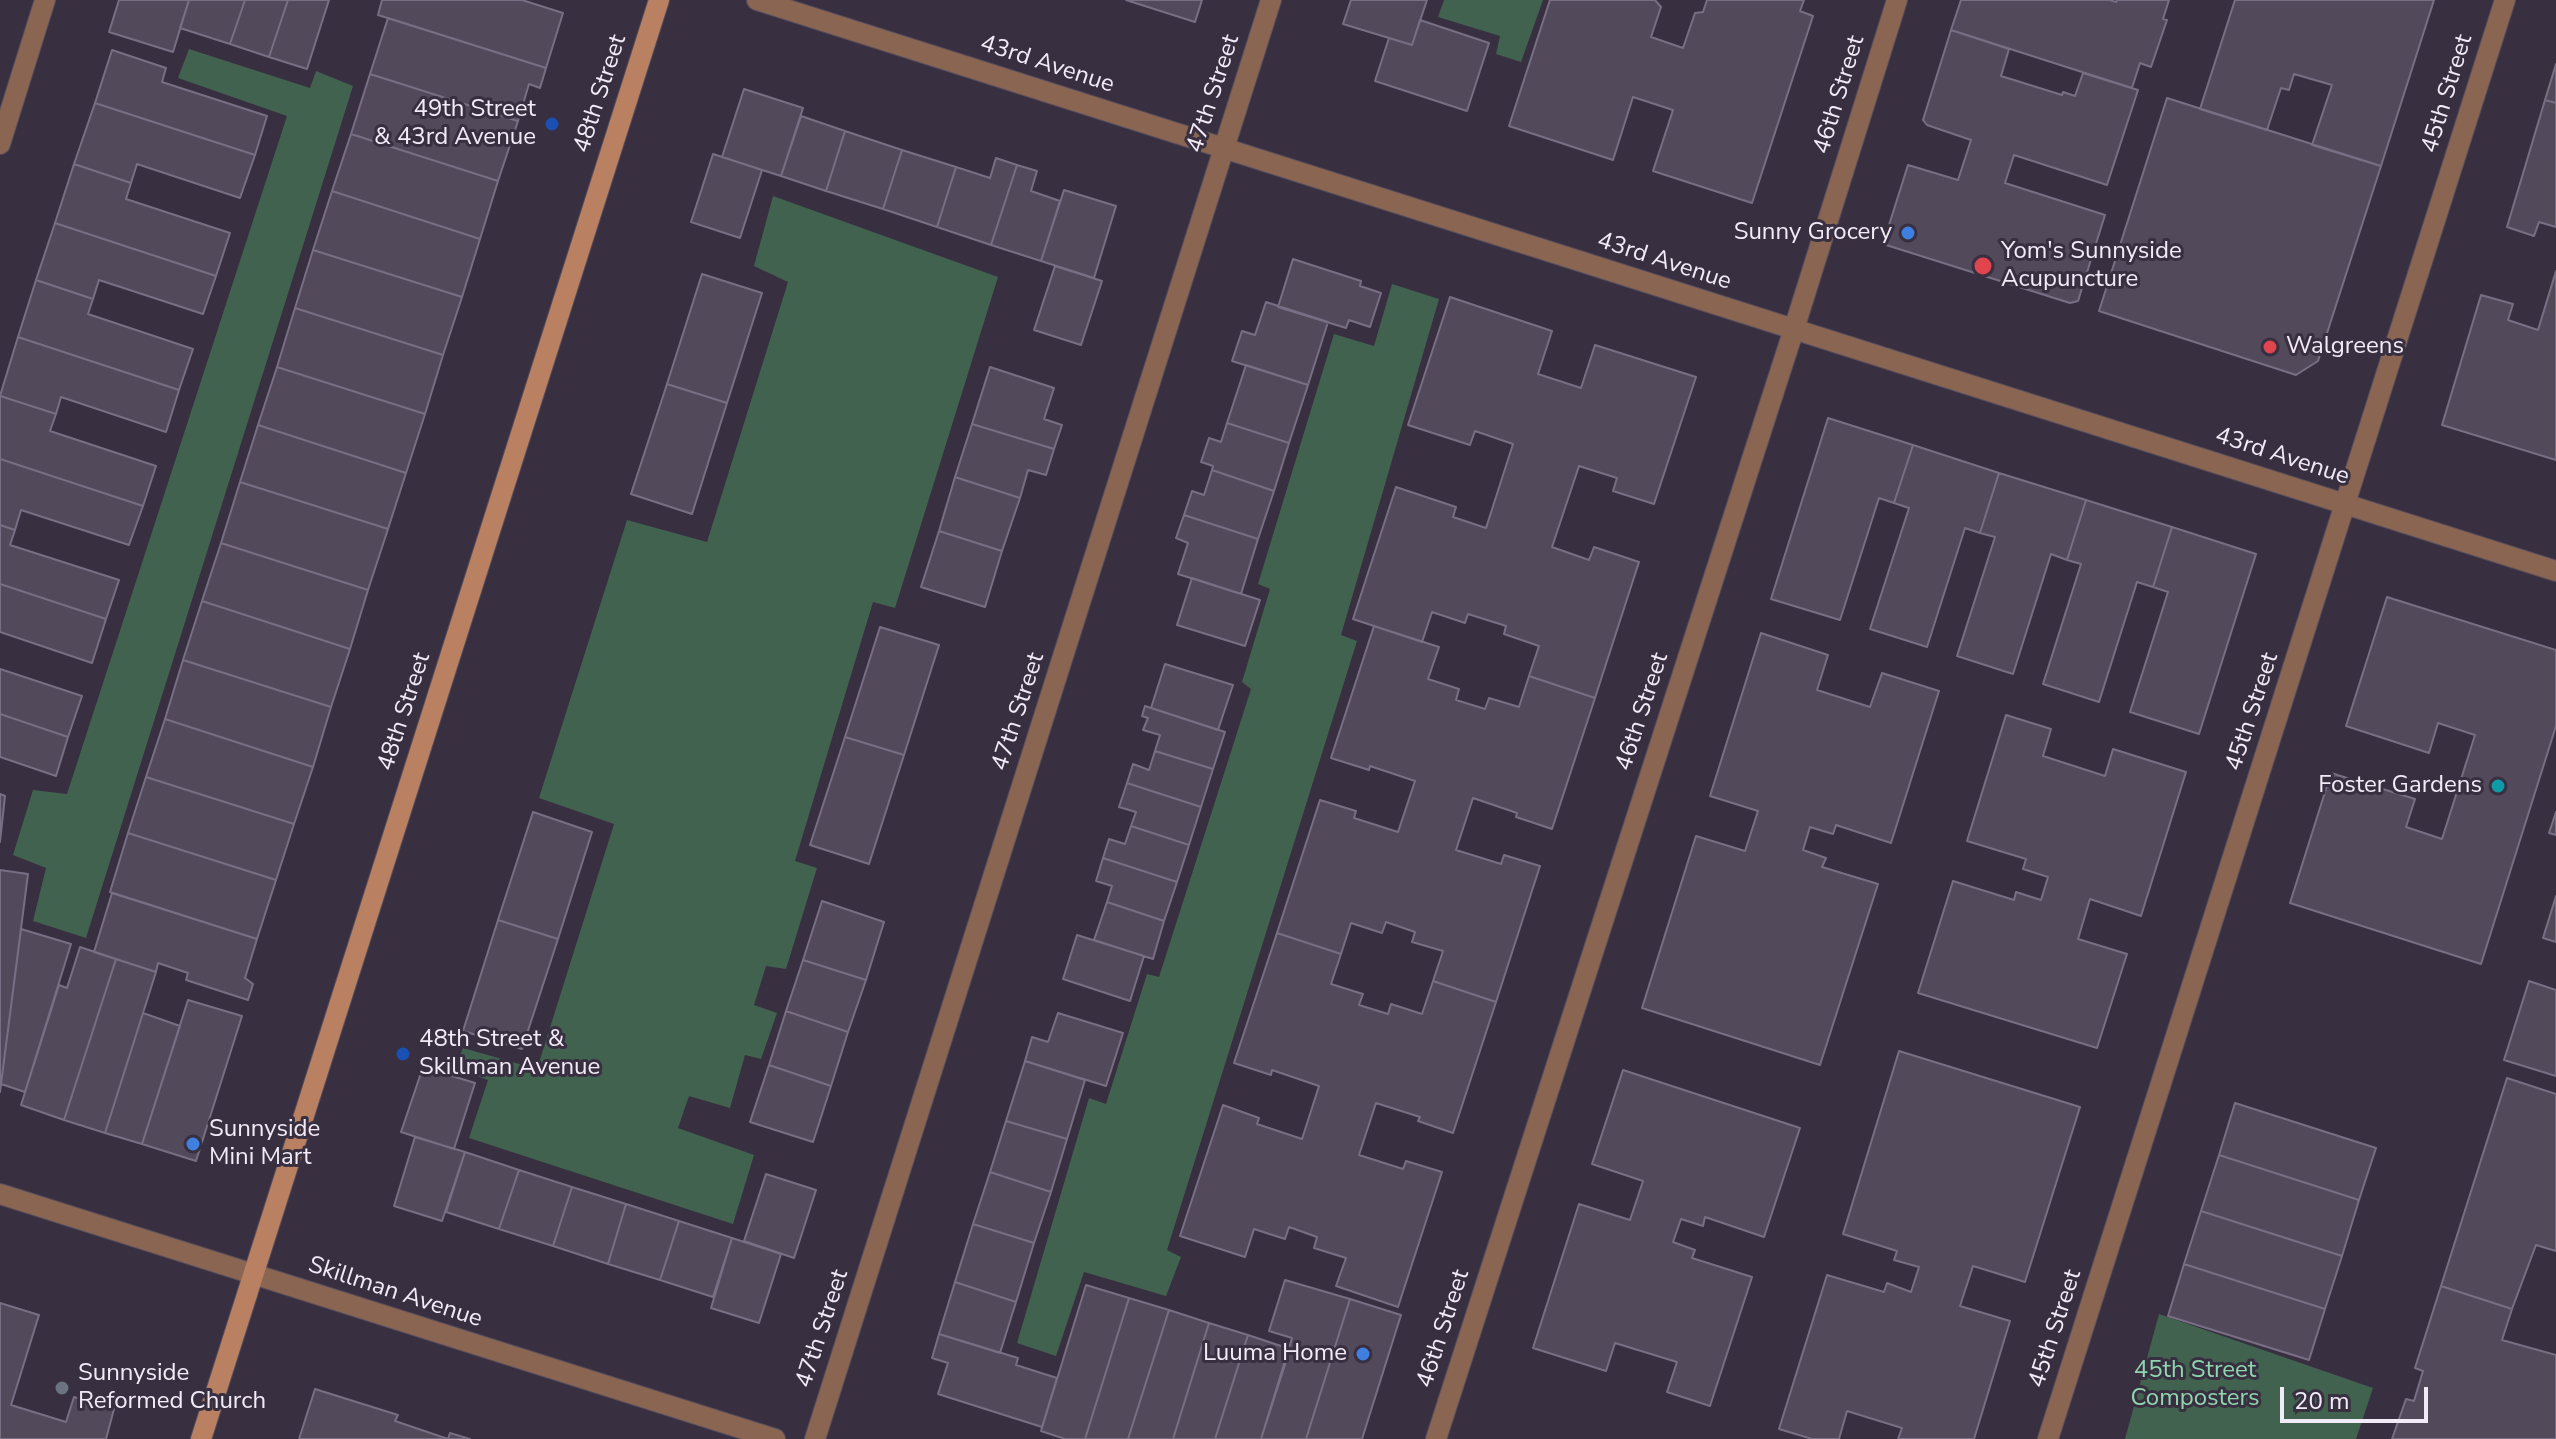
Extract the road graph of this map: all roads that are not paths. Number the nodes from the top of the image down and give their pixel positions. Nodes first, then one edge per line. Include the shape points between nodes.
1 (45, 0) edge
2 (659, 0) edge
3 (757, 0) edge
4 (1271, 0) edge
5 (1897, 0) edge
6 (2505, 0) edge
7 (0, 144) edge
8 (1224, 149) junction
9 (1794, 329) junction
10 (2346, 505) junction
11 (2556, 571) edge
12 (0, 1194) edge
13 (253, 1275) junction
14 (201, 1439) edge
15 (775, 1439) edge
16 (815, 1439) edge
17 (1436, 1439) edge
18 (2048, 1439) edge

1 - 7 street
2 - 13 street, 48th Street
3 - 8 street, 43rd Avenue
4 - 8 street, 47th Street
5 - 9 street, 46th Street
6 - 10 street, 45th Street
8 - 9 street, 43rd Avenue
8 - 16 street, 47th Street
9 - 10 street, 43rd Avenue
9 - 17 street, 46th Street
10 - 11 street, 43rd Avenue
10 - 18 street, 45th Street
12 - 13 street, Skillman Avenue
13 - 14 street, 48th Street
13 - 15 street, Skillman Avenue

